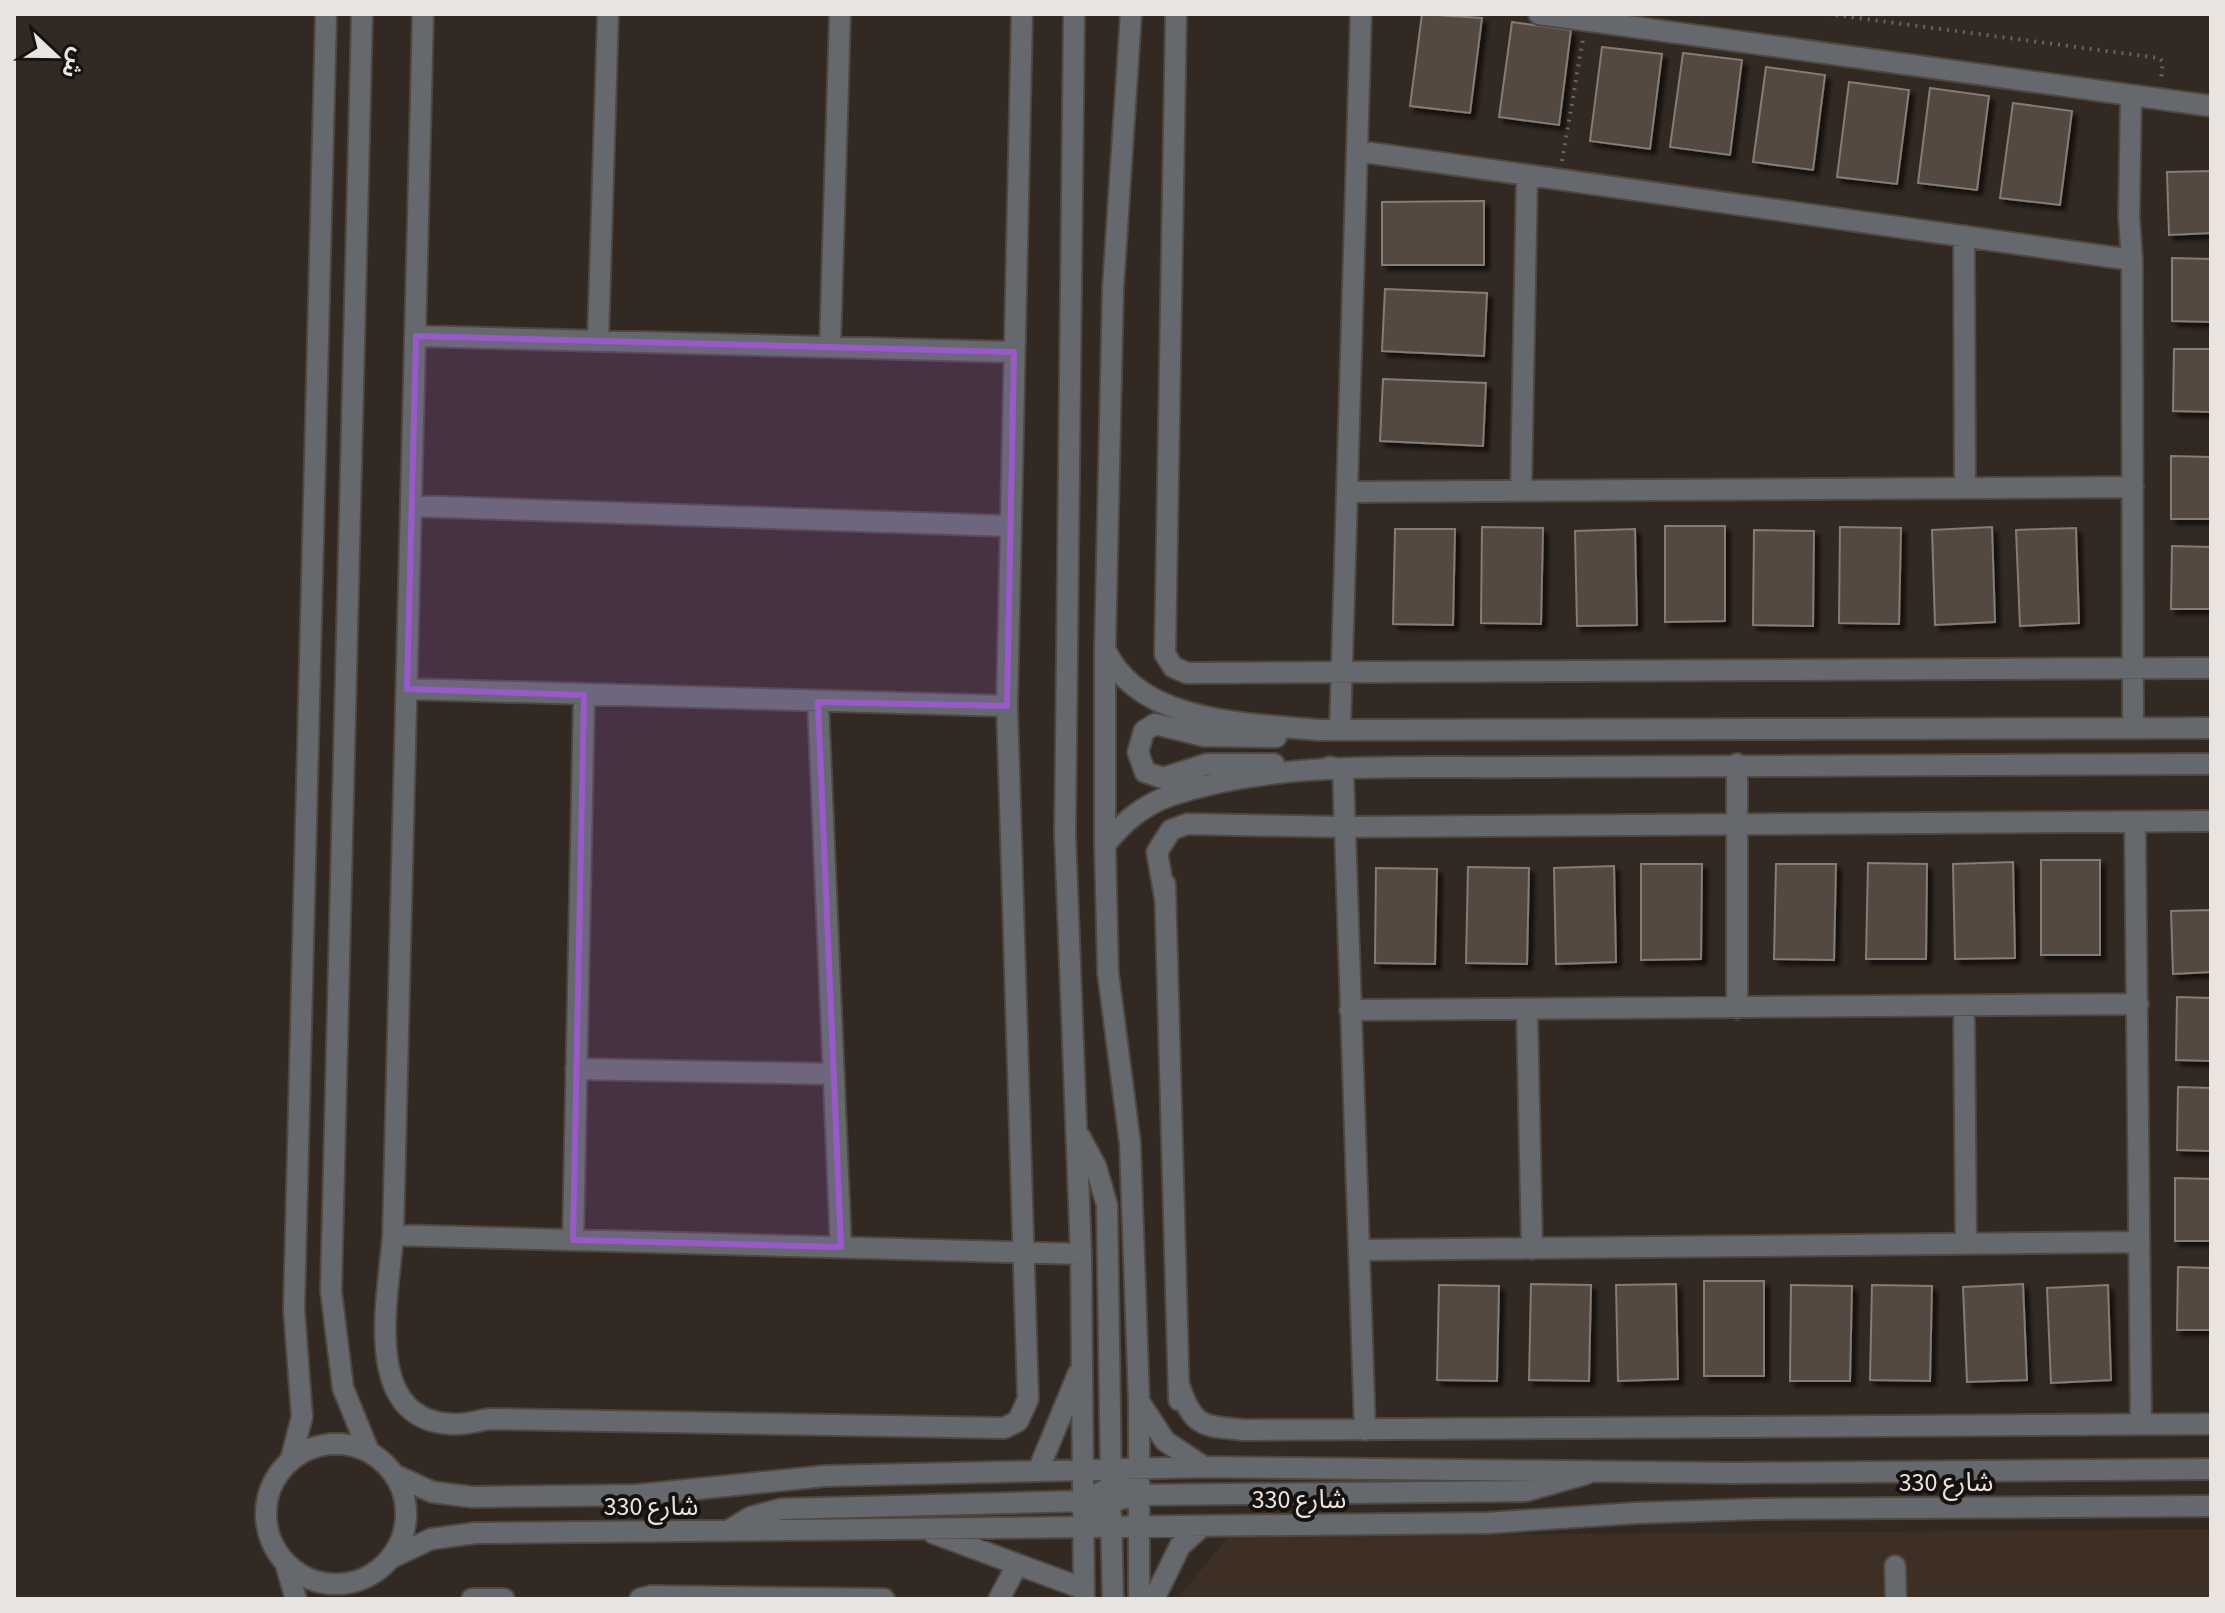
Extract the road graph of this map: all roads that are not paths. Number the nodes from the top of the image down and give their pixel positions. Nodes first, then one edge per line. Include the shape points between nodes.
1 (326, 14) edge
2 (362, 14) edge
3 (423, 14) edge
4 (608, 14) edge
5 (840, 14) edge
6 (1022, 14) edge
7 (1074, 14) edge
8 (1176, 14) edge
9 (1361, 14) edge
10 (1539, 14) edge
11 (1131, 15) edge
12 (2131, 95) junction
13 (2211, 106) edge
14 (1357, 151) junction
15 (1527, 175) junction
16 (1964, 236) junction
17 (2132, 260) junction
18 (416, 336) junction
19 (598, 340) junction
20 (830, 347) junction
21 (1014, 352) junction
22 (2133, 487) junction
23 (1965, 488) junction
24 (1521, 491) junction
25 (1347, 492) junction
26 (411, 506) junction
27 (1009, 526) junction
28 (1105, 648) junction
29 (2134, 668) junction
30 (2211, 668) edge
31 (1342, 672) junction
32 (407, 689) junction
33 (584, 695) junction
34 (818, 702) junction
35 (1007, 706) junction
36 (2133, 728) junction
37 (2211, 728) edge
38 (1319, 730) junction
39 (1340, 730) junction
40 (1737, 764) junction
41 (2205, 765) edge
42 (1343, 770) junction
43 (2211, 821) edge
44 (2135, 823) junction
45 (1735, 825) junction
46 (1344, 827) junction
47 (1105, 845) junction
48 (2138, 1004) junction
49 (1964, 1006) junction
50 (1737, 1009) junction
51 (1350, 1010) junction
52 (1527, 1010) junction
53 (576, 1069) junction
54 (834, 1074) junction
55 (1078, 1132) junction
56 (393, 1235) junction
57 (573, 1240) junction
58 (2139, 1242) junction
59 (1966, 1243) junction
60 (841, 1247) junction
61 (1532, 1249) junction
62 (1359, 1250) junction
63 (1023, 1251) junction
64 (1081, 1254) junction
65 (1082, 1367) junction
66 (1139, 1402) junction
67 (2141, 1424) junction
68 (2211, 1424) edge
69 (1365, 1430) junction
70 (369, 1452) junction
71 (291, 1459) junction
72 (1204, 1467) junction
73 (2211, 1469) edge
74 (1139, 1470) junction
75 (1598, 1470) junction
76 (1038, 1471) junction
77 (1082, 1471) junction
78 (395, 1475) junction
79 (1110, 1491) junction
80 (1139, 1495) junction
81 (1083, 1501) junction
82 (2211, 1506) edge
83 (1139, 1525) junction
84 (1083, 1526) junction
85 (1111, 1526) junction
86 (1202, 1526) junction
87 (922, 1529) junction
88 (728, 1531) junction
89 (391, 1558) junction
90 (286, 1565) junction
91 (1017, 1565) junction
92 (1895, 1566) dead end
93 (351, 1591) edge
94 (1084, 1594) edge
95 (296, 1599) edge
96 (472, 1599) edge
97 (504, 1599) edge
98 (640, 1599) edge
99 (884, 1599) edge
100 (999, 1599) edge
101 (1113, 1599) edge
102 (1139, 1599) edge
103 (1154, 1599) edge
104 (1896, 1599) edge

1 - 71 street via 294,1309 302,1417
2 - 70 street via 331,1291 343,1388
3 - 18 street
4 - 19 street
5 - 20 street
6 - 21 street
7 - 55 street via 1065,834
8 - 31 street via 1165,654 1173,667 1187,673
9 - 14 street
10 - 12 street
11 - 28 street via 1113,288
12 - 13 street
12 - 17 street
14 - 15 street
14 - 25 street
15 - 16 street
15 - 24 street
16 - 17 street
16 - 23 street
17 - 22 street
18 - 19 street
18 - 26 street
19 - 20 street
20 - 21 street
21 - 27 street
22 - 23 street
22 - 29 street
23 - 24 street
24 - 25 street
25 - 31 street
26 - 27 street
26 - 32 street
27 - 35 street
28 - 38 street via 1131,685 1173,706 1240,722
28 - 47 street
29 - 30 street
29 - 31 street
29 - 36 street
31 - 39 street
32 - 33 street
32 - 56 street
33 - 34 street
33 - 53 street
34 - 35 street
34 - 54 street
35 - 63 street
36 - 37 street
36 - 39 street
38 - 39 street
38 - 42 street via 1297,737 1215,737 1155,724 1141,738 1139,760 1145,772 1163,778 1207,764 1311,763
40 - 41 street
40 - 42 street
40 - 45 street
42 - 46 street
42 - 47 street via 1241,779 1170,796 1131,816
43 - 44 street
44 - 45 street
44 - 48 street
45 - 46 street
45 - 50 street
46 - 51 street
46 - 69 street via 1220,826 1191,832 1172,847 1167,862 1179,1414 1190,1432 1221,1436 1245,1430
47 - 66 street via 1108,973 1130,1143
48 - 49 street
48 - 58 street
49 - 50 street
49 - 59 street
50 - 52 street
51 - 52 street
51 - 62 street
52 - 61 street
53 - 54 street
53 - 57 street
54 - 60 street
55 - 64 street
55 - 79 street via 1107,1205
56 - 57 street
56 - 63 street via 386,1366 402,1398 441,1422 1004,1428 1018,1421 1028,1399
57 - 60 street
58 - 59 street
58 - 67 street
59 - 61 street
60 - 63 street
61 - 62 street
62 - 69 street
63 - 64 street
64 - 65 street
65 - 76 street
65 - 77 street
66 - 72 street via 1165,1441
66 - 74 street
67 - 68 street
67 - 69 street
70 - 71 street via 332,1443
70 - 78 street
71 - 90 street via 273,1482 265,1511 270,1540
72 - 74 street, شارع 330
72 - 75 street, شارع 330
73 - 75 street, شارع 330
74 - 79 street, شارع 330
74 - 80 street
75 - 80 street via 1526,1491
76 - 77 street, شارع 330
76 - 78 street, شارع 330 via 825,1476 637,1495 472,1497 432,1492
77 - 79 street, شارع 330
77 - 81 street
78 - 89 street via 406,1517
79 - 80 street
79 - 81 street
79 - 83 street
79 - 84 street
79 - 85 street
80 - 83 street
81 - 84 street
81 - 88 street via 781,1509 751,1517
82 - 86 street, شارع 330 via 1758,1509 1487,1523
83 - 85 street, شارع 330
83 - 86 street, شارع 330
83 - 102 street
84 - 85 street, شارع 330
84 - 87 street, شارع 330
84 - 94 street
85 - 101 street
86 - 103 street via 1180,1546
87 - 88 street, شارع 330
87 - 91 street
88 - 89 street, شارع 330 via 475,1533 431,1539
89 - 93 street
90 - 93 street via 311,1580
90 - 95 street
91 - 94 street
91 - 100 street
92 - 104 street
96 - 97 street
98 - 99 street

